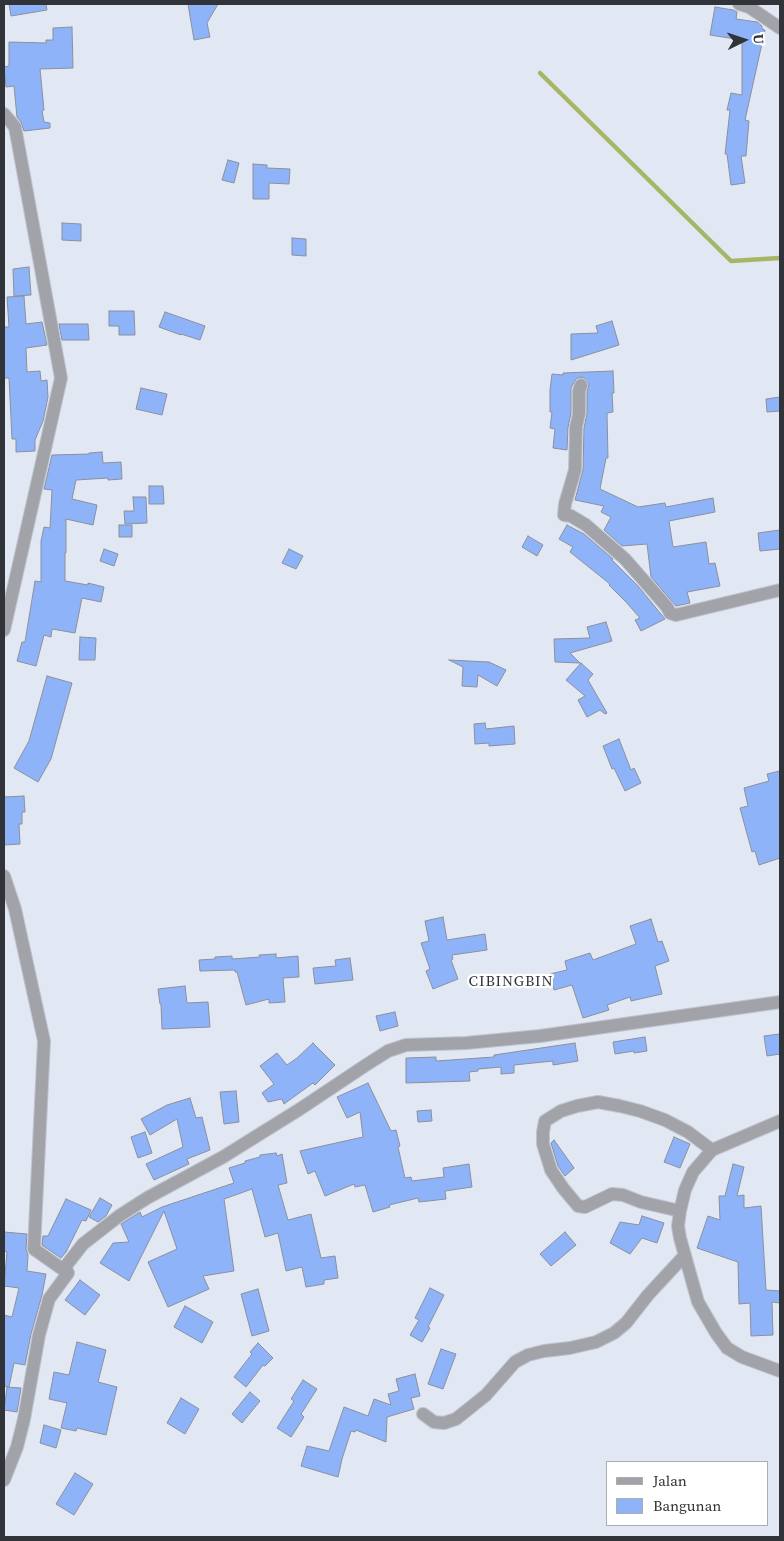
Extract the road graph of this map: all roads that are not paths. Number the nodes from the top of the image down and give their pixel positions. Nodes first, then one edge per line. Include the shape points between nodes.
1 (739, 4) edge
2 (780, 28) edge
3 (4, 114) edge
4 (581, 386) dead end
5 (780, 590) edge
6 (4, 630) edge
7 (4, 876) edge
8 (780, 1002) edge
9 (780, 1121) edge
10 (712, 1150) junction
11 (680, 1211) junction
12 (685, 1256) junction
13 (68, 1273) junction
14 (780, 1371) edge
15 (423, 1414) dead end
16 (4, 1480) edge

1 - 2 street
3 - 6 street via 15,127 61,378
4 - 5 street via 574,470 564,515 586,526 625,559 670,613 676,615
7 - 13 street via 15,909 44,1041 34,1249
8 - 13 street via 540,1036 406,1045 388,1051 223,1157 119,1216 83,1244 65,1267
9 - 10 street
10 - 11 street via 693,1172
10 - 11 street via 665,1120 598,1102 561,1111 545,1121 543,1144 551,1170 578,1206 585,1207 612,1194
11 - 12 street via 678,1226
12 - 14 street via 698,1302 727,1348
12 - 15 street via 614,1333 596,1342 536,1353 515,1362 486,1395 456,1419 434,1422
13 - 16 street via 44,1311 24,1419

